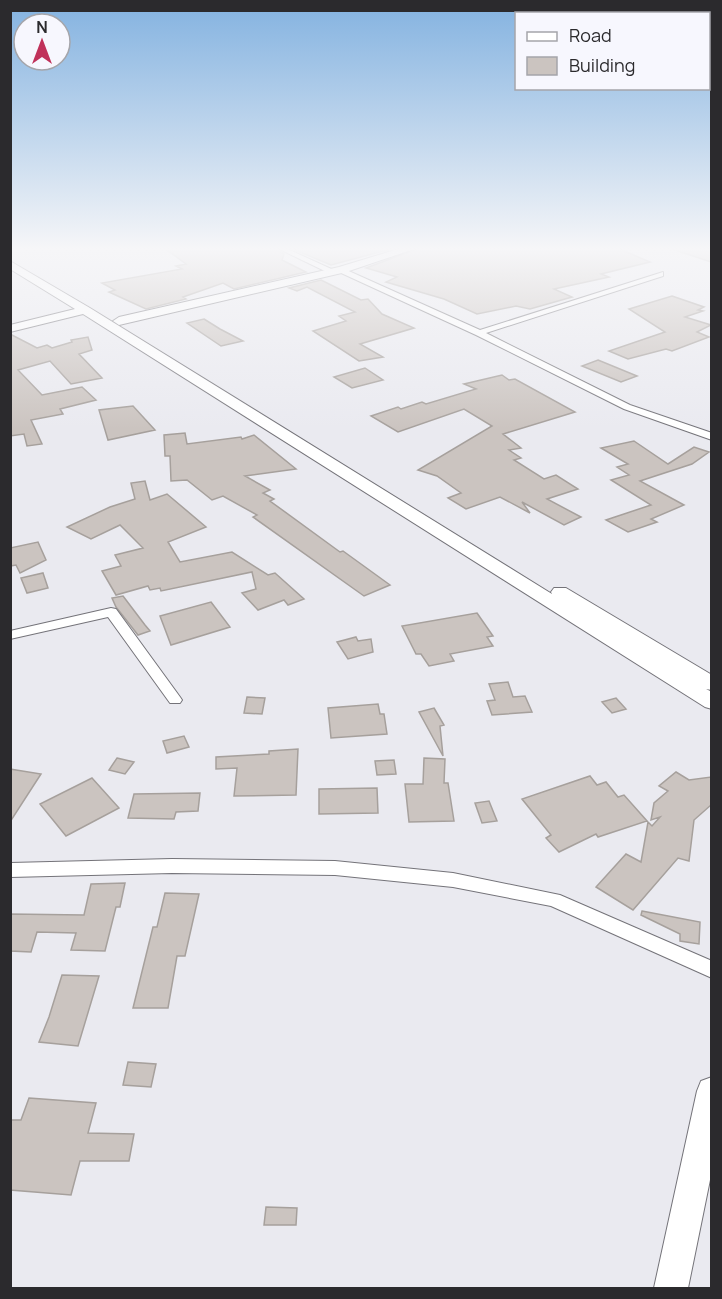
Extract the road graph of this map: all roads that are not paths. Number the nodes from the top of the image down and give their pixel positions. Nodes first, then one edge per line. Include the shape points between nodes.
1 (82, 308) edge
2 (95, 308) edge
3 (178, 308) edge
4 (421, 308) edge
5 (557, 308) edge
6 (86, 310) junction
7 (119, 321) junction
8 (10, 329) edge
9 (479, 333) junction
10 (188, 368) junction
11 (711, 437) edge
12 (10, 635) edge
13 (711, 684) edge
14 (175, 700) dead end
15 (711, 702) edge
16 (10, 870) edge
17 (711, 970) edge
18 (711, 1091) edge
19 (671, 1288) edge

1 - 6 street
2 - 7 street
3 - 7 street
4 - 9 street
5 - 9 street
6 - 8 street
6 - 10 street
7 - 10 street
9 - 11 street via 627,407
10 - 13 street
10 - 15 street
12 - 14 street via 111,612
16 - 17 street via 323,868 453,880 554,900
18 - 19 street

